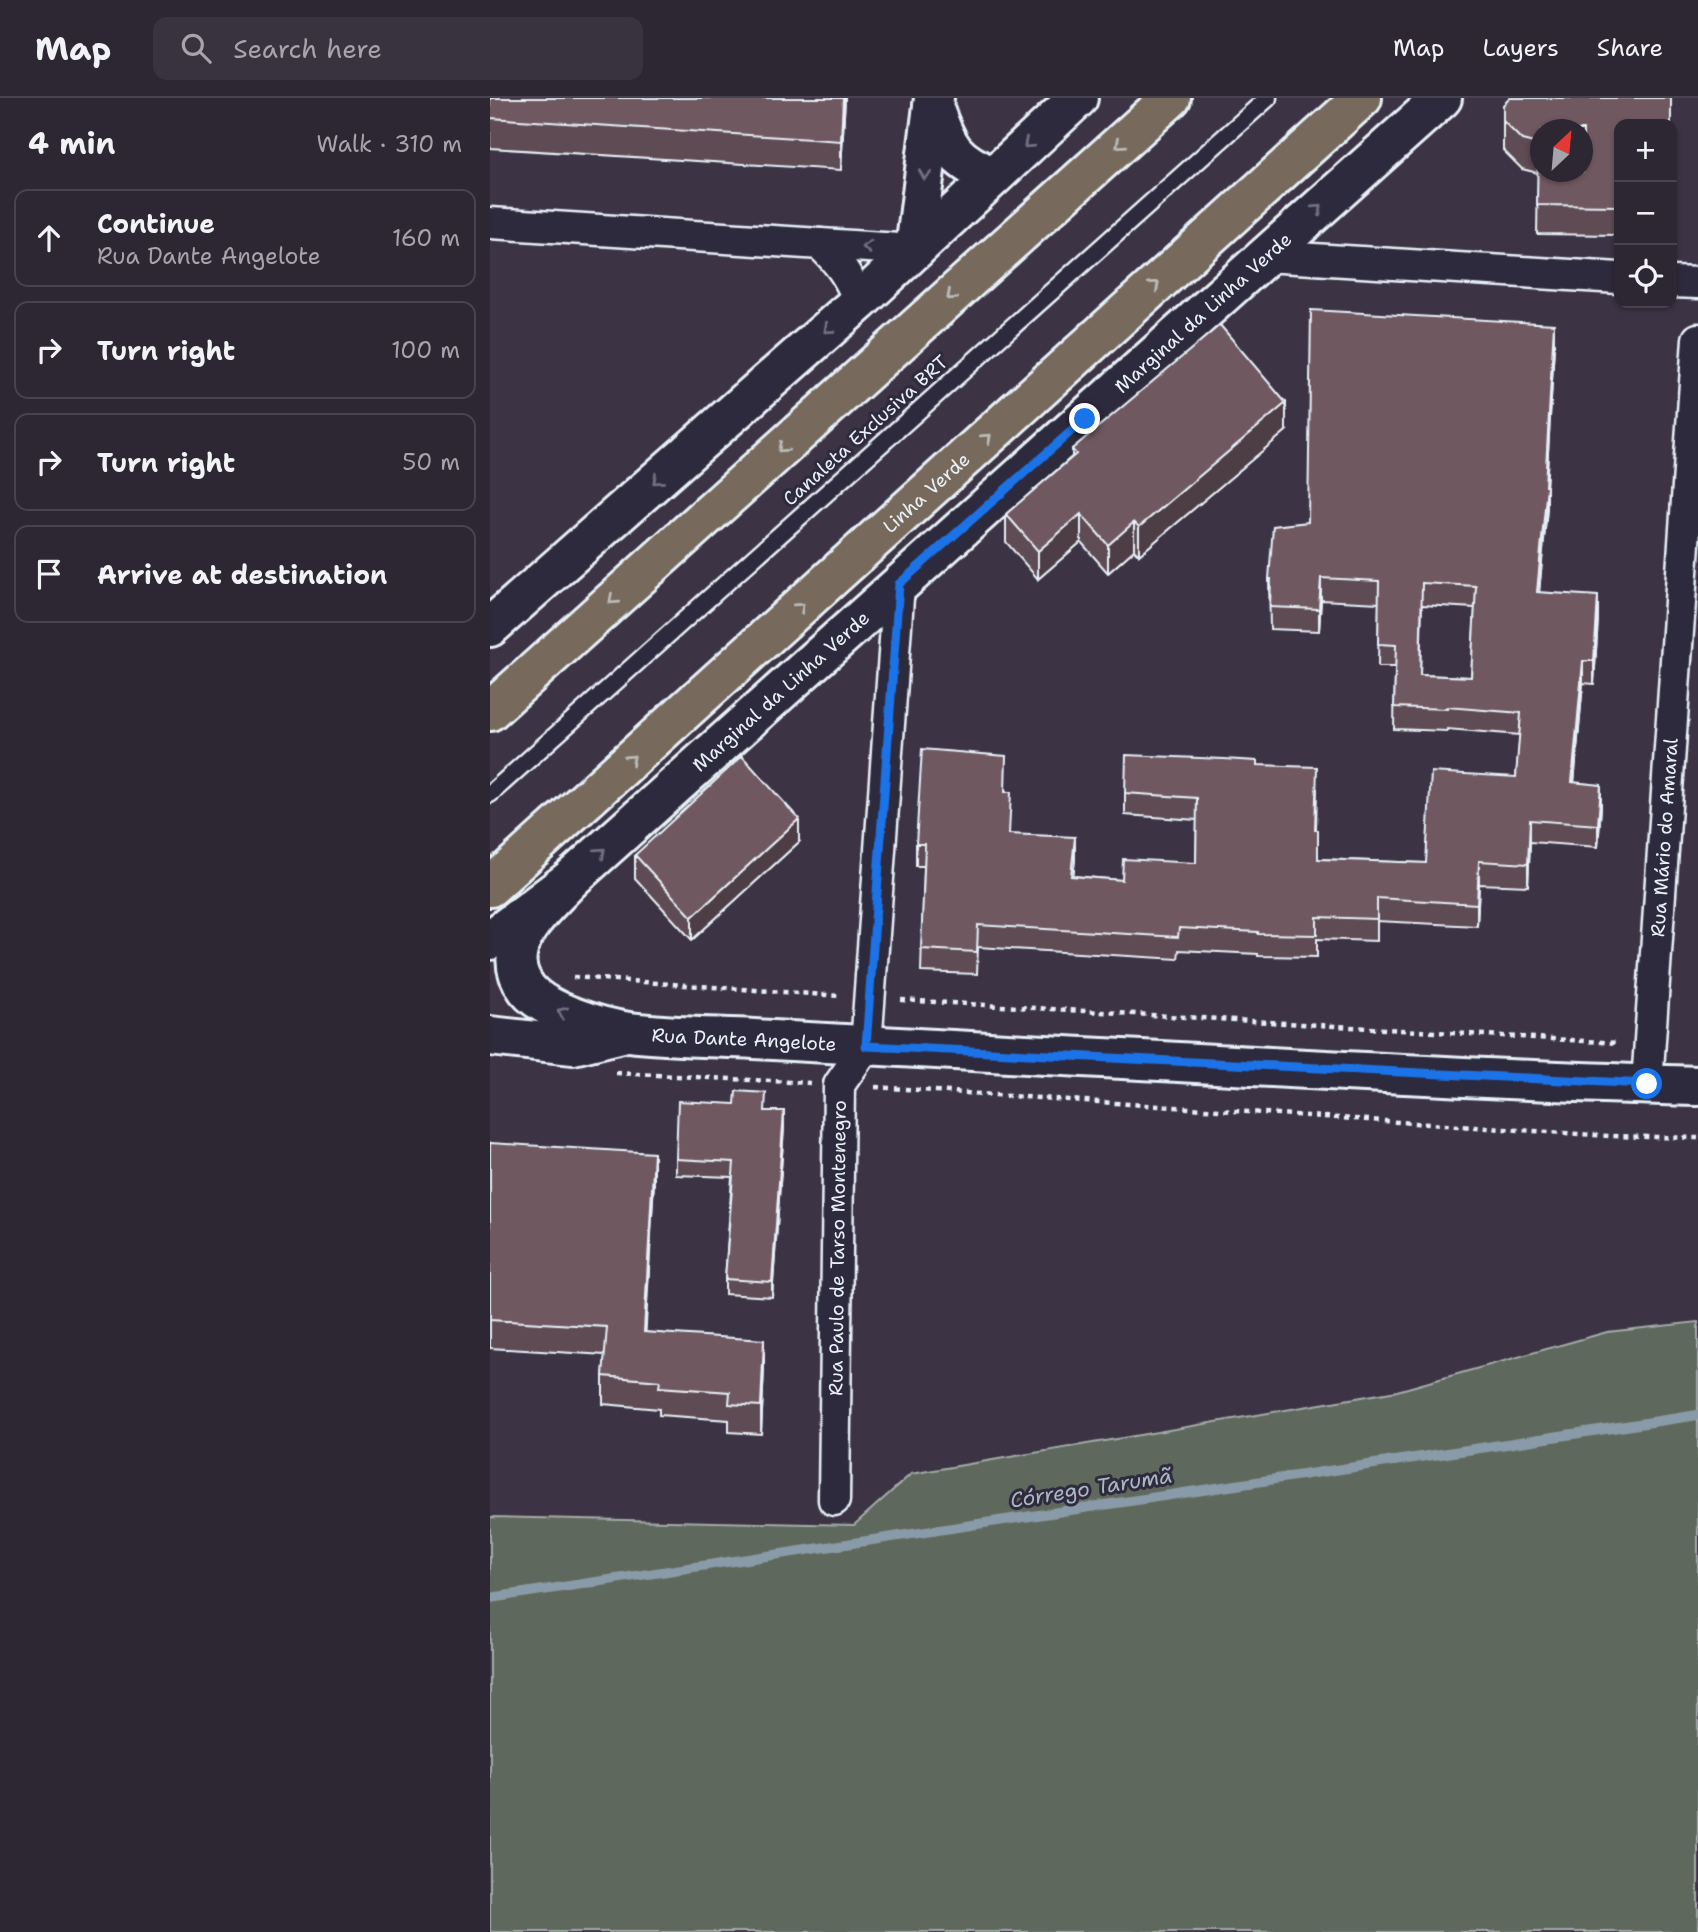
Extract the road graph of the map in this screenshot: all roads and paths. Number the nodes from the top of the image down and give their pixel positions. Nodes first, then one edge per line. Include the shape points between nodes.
1 (1078, 98) edge
2 (1171, 98) edge
3 (1268, 98) edge
4 (1362, 98) edge
5 (1443, 98) edge
6 (934, 102) edge
7 (992, 176) junction
8 (490, 223) edge
9 (820, 244) junction
10 (915, 250) junction
11 (1265, 256) junction
12 (1614, 278) edge
13 (1677, 282) edge
14 (1698, 283) edge
15 (859, 302) junction
16 (1698, 339) edge
17 (899, 584) junction
18 (490, 627) edge
19 (490, 710) edge
20 (490, 794) edge
21 (571, 879) junction
22 (490, 887) edge
23 (490, 940) edge
24 (572, 976) dead end
25 (835, 996) dead end
26 (898, 1000) dead end
27 (628, 1031) junction
28 (490, 1035) edge
29 (1614, 1043) dead end
30 (866, 1046) junction
31 (614, 1073) dead end
32 (807, 1083) dead end
33 (1647, 1084) junction
34 (1698, 1086) edge
35 (876, 1087) dead end
36 (1698, 1138) edge
37 (834, 1500) dead end

1 -> 7 main road
2 -> 19 highway
3 - 20 lane, Canaleta Exclusiva BRT
22 -> 4 highway, Linha Verde
11 -> 5 main road, Marginal da Linha Verde
6 - 7 main road via 946,141 957,156
6 -> 10 main road
7 - 10 main road
8 - 9 street
10 -> 9 street
9 - 15 street via 838,260
10 - 15 main road
11 - 12 street
11 - 17 main road, Marginal da Linha Verde
13 - 14 street
15 -> 18 main road
16 - 33 street, Rua Mário do Amaral
21 -> 17 main road, Marginal da Linha Verde
17 - 30 street
21 - 23 main road, Marginal da Linha Verde
27 -> 21 main road, Rua Dante Angelote via 554,1008 536,999 520,977 516,952 526,928
24 - 25 path
26 - 29 path
27 - 28 main road, Rua Dante Angelote via 573,1045
27 - 30 main road, Rua Dante Angelote
30 - 33 main road, Rua Dante Angelote
30 - 37 street, Rua Paulo de Tarso Montenegro via 839,1085
31 - 32 path
33 - 34 main road, Rua Dante Angelote
35 - 36 path via 1609,1136

